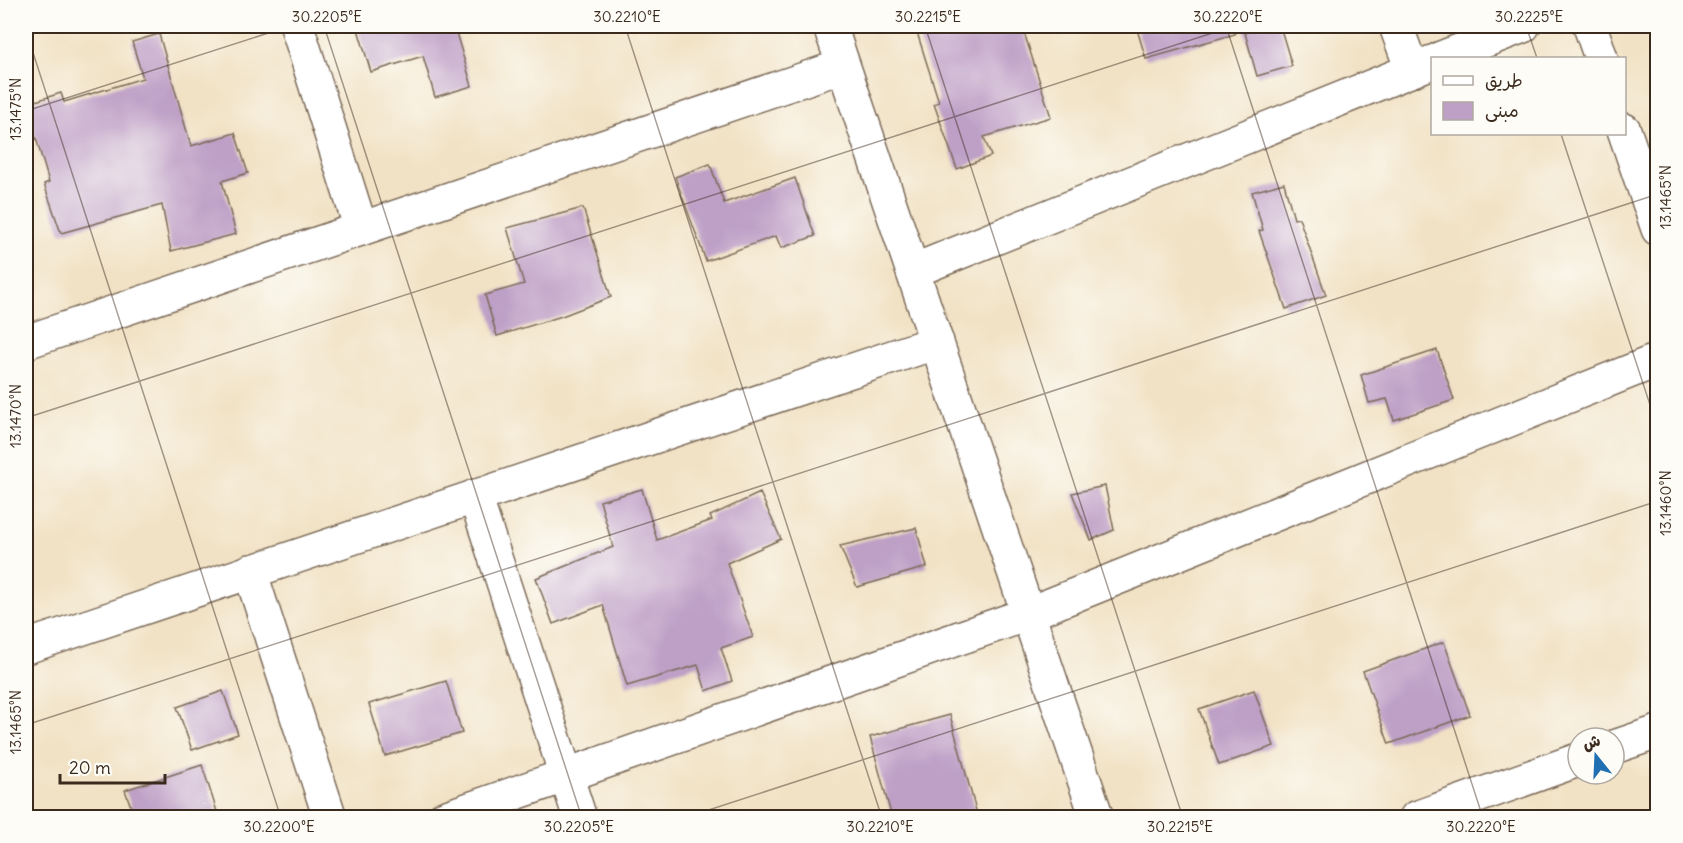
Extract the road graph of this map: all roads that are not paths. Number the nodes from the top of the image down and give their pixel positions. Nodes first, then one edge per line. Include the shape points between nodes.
1 (297, 26) edge
2 (830, 26) edge
3 (1396, 26) edge
4 (1523, 26) edge
5 (1590, 26) edge
6 (1443, 57) edge
7 (1601, 57) edge
8 (1428, 63) edge
9 (843, 66) junction
10 (1626, 135) edge
11 (361, 229) junction
12 (1658, 229) edge
13 (912, 271) junction
14 (26, 342) edge
15 (937, 342) junction
16 (1658, 360) edge
17 (475, 496) junction
18 (250, 571) junction
19 (1028, 614) junction
20 (26, 646) edge
21 (1656, 737) edge
22 (1626, 744) edge
23 (1566, 765) edge
24 (566, 775) junction
25 (1456, 811) edge
26 (330, 818) edge
27 (444, 818) edge
28 (580, 818) edge
29 (1097, 818) edge
30 (1416, 818) edge

1 - 11 street
2 - 9 street
3 - 8 street
4 - 6 street
5 - 7 street
8 - 13 street
9 - 11 street
9 - 13 street
10 - 12 street
11 - 14 street
13 - 15 street
15 - 17 street
15 - 19 street
16 - 19 street
17 - 18 street
17 - 24 street
18 - 20 street
18 - 26 street
19 - 24 street
19 - 29 street
21 - 22 street
23 - 25 street
24 - 27 street
24 - 28 street
25 - 30 street

